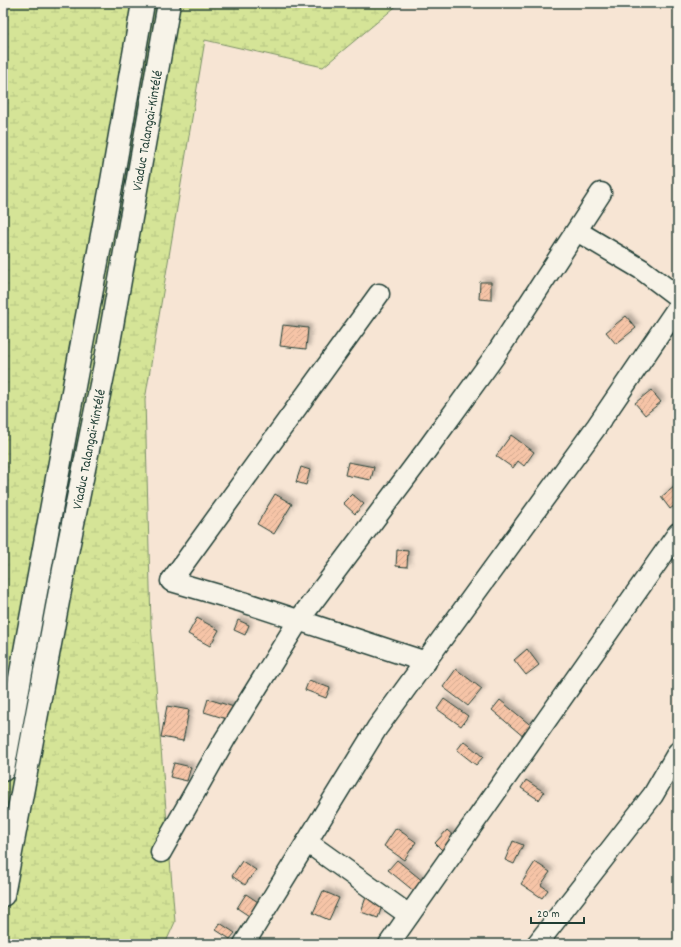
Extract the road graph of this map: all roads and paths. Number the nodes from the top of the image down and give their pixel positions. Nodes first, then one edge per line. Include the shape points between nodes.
1 (143, 3) edge
2 (169, 3) edge
3 (601, 194) dead end
4 (577, 231) junction
5 (379, 294) dead end
6 (678, 297) edge
7 (678, 306) edge
8 (678, 533) edge
9 (299, 620) junction
10 (426, 662) junction
11 (678, 752) edge
12 (3, 770) edge
13 (307, 842) junction
14 (161, 852) dead end
15 (3, 895) edge
16 (409, 915) junction
17 (244, 944) edge
18 (389, 944) edge
19 (538, 944) edge

1 - 12 highway, Viaduc Talangaï-Kintélé
2 - 15 highway, Viaduc Talangaï-Kintélé via 105,365
3 - 4 street
4 - 6 street via 640,269
4 - 9 street via 494,357
5 - 9 street via 171,581
7 - 10 street via 598,426
8 - 16 street
9 - 10 street
9 - 14 street via 225,739
10 - 13 street via 377,728
11 - 19 street via 653,795
13 - 16 street
13 - 17 street
16 - 18 street

